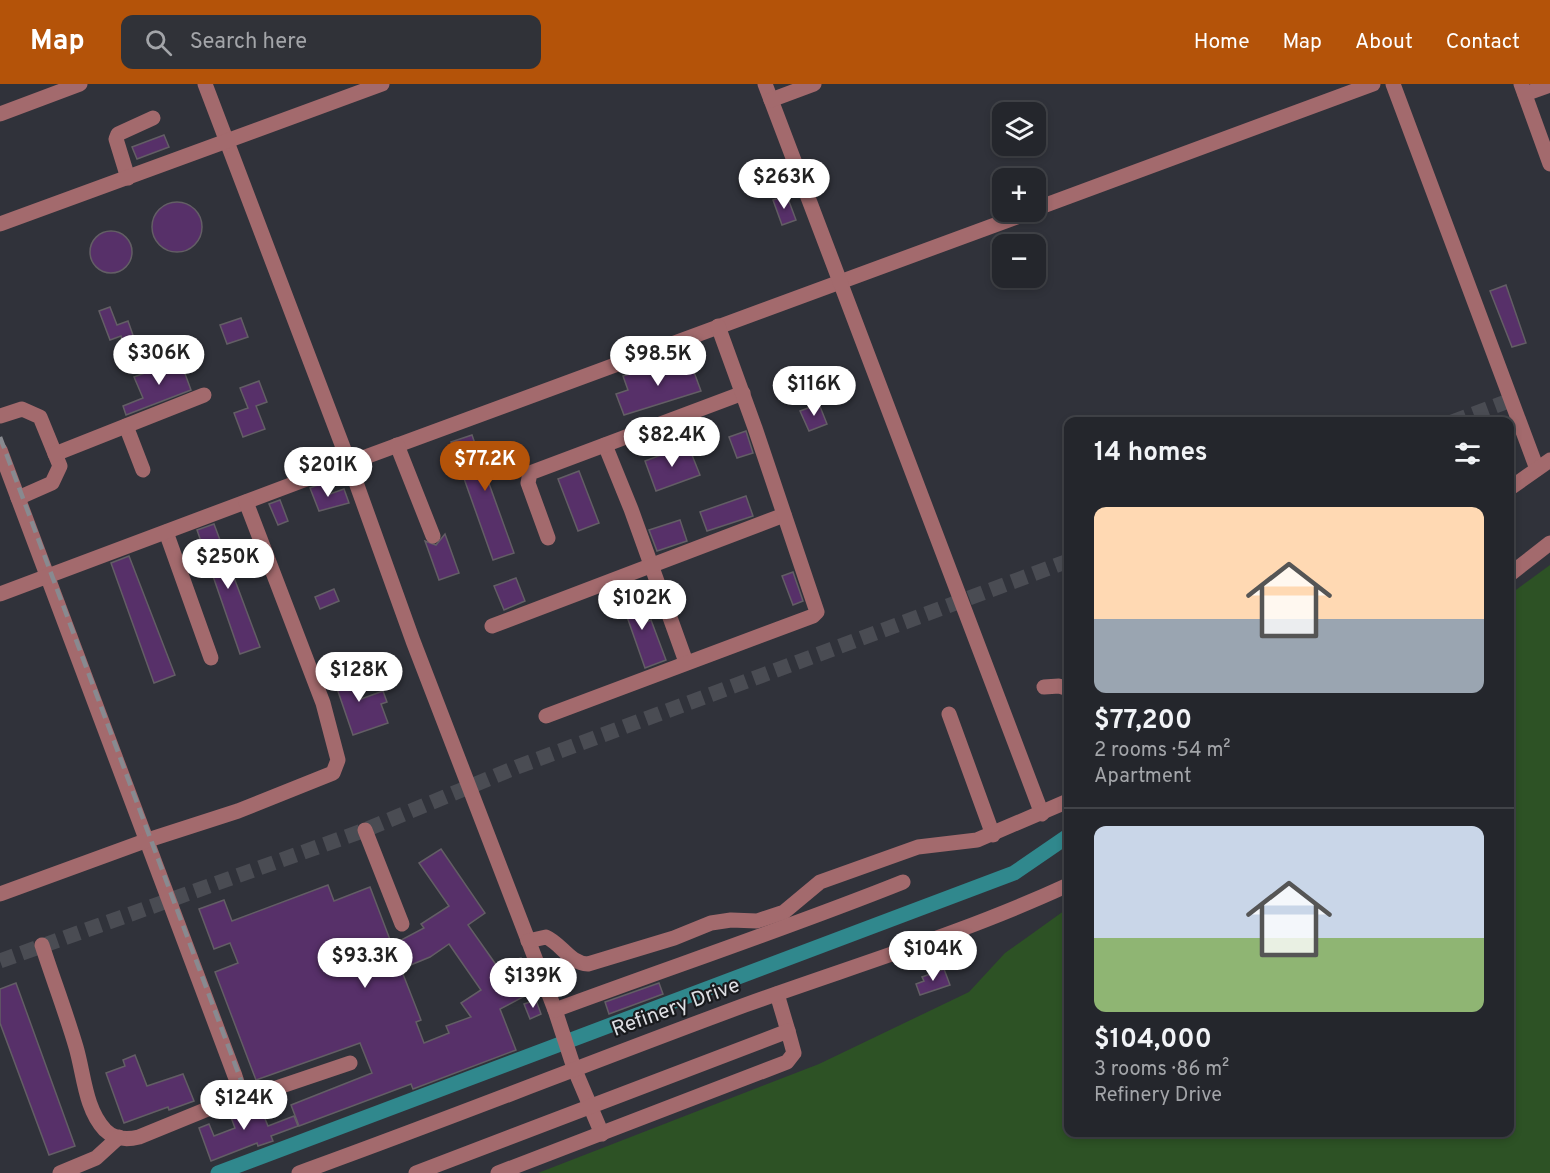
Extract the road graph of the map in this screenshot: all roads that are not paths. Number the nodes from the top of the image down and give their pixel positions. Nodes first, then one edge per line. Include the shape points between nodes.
1 (80, 84) edge
2 (205, 84) edge
3 (382, 84) edge
4 (765, 84) edge
5 (814, 84) edge
6 (1373, 84) edge
7 (1393, 84) edge
8 (1550, 85) edge
9 (1523, 89) edge
10 (771, 100) junction
11 (0, 114) edge
12 (153, 118) dead end
13 (227, 142) junction
14 (1550, 165) edge
15 (128, 178) junction
16 (1046, 206) edge
17 (1003, 222) edge
18 (0, 224) edge
19 (838, 282) junction
20 (718, 326) junction
21 (743, 393) junction
22 (204, 395) dead end
23 (0, 416) edge
24 (126, 426) junction
25 (398, 445) junction
26 (604, 445) junction
27 (0, 450) edge
28 (55, 454) junction
29 (349, 463) junction
30 (1544, 464) edge
31 (143, 470) dead end
32 (1514, 485) edge
33 (18, 498) junction
34 (246, 502) junction
35 (784, 515) junction
36 (165, 532) junction
37 (433, 536) dead end
38 (548, 538) dead end
39 (1550, 543) edge
40 (652, 565) junction
41 (1514, 571) edge
42 (47, 576) junction
43 (0, 594) edge
44 (492, 626) dead end
45 (212, 658) dead end
46 (686, 662) junction
47 (1044, 687) dead end
48 (1064, 688) edge
49 (949, 714) dead end
50 (546, 716) dead end
51 (1064, 803) edge
52 (1042, 814) junction
53 (365, 830) dead end
54 (993, 835) junction
55 (145, 841) junction
56 (903, 882) dead end
57 (1064, 887) edge
58 (0, 894) edge
59 (402, 924) dead end
60 (528, 941) junction
61 (42, 945) dead end
62 (777, 994) junction
63 (555, 1010) junction
64 (788, 1031) junction
65 (350, 1063) dead end
66 (572, 1063) junction
67 (237, 1091) junction
68 (589, 1107) junction
69 (602, 1134) junction
70 (119, 1137) junction
71 (60, 1173) edge
72 (299, 1173) edge
73 (416, 1173) edge
74 (498, 1173) edge

1 - 11 street
2 - 13 street
3 - 13 street
4 - 10 street
5 - 10 street
6 - 16 street
7 - 30 street
8 - 9 street
9 - 14 street
10 - 19 street
12 - 15 street via 118,134 116,139
13 - 15 street
13 - 29 street
15 - 18 street
17 - 19 street
19 - 20 street
19 - 52 street
20 - 21 street
20 - 25 street
21 - 26 street
21 - 35 street
22 - 24 street
23 - 28 street via 22,409 40,417
24 - 28 street
24 - 31 street
25 - 29 street
25 - 37 street
26 - 38 street via 528,475
26 - 40 street
27 - 33 street
28 - 33 street via 60,466 56,479
29 - 34 street
29 - 60 street
30 - 32 street
33 - 42 street
34 - 36 street
34 - 55 street via 323,704 337,766 328,775 268,799
35 - 40 street
35 - 46 street via 818,608 815,614
36 - 42 street
36 - 45 street
39 - 41 street
40 - 44 street
40 - 46 street
42 - 43 street
42 - 55 street
46 - 50 street
47 - 48 street
49 - 54 street
51 - 52 street
52 - 54 street
53 - 59 street
54 - 60 street via 959,844 918,847 820,882 784,912 758,921 711,923 600,962 578,962 546,937
55 - 58 street
55 - 67 street via 235,1076
56 - 63 street via 794,926
57 - 62 street, Refinery Drive via 992,917
60 - 63 street
61 - 70 street via 89,1100 103,1128
62 - 64 street
62 - 66 street, Refinery Drive
63 - 66 street
64 - 68 street
64 - 69 street via 794,1053 787,1062
65 - 67 street via 276,1088
66 - 68 street
66 - 72 street, Refinery Drive via 417,1130
67 - 70 street via 225,1103 140,1137
68 - 69 street
68 - 73 street
69 - 74 street
70 - 71 street via 96,1158

